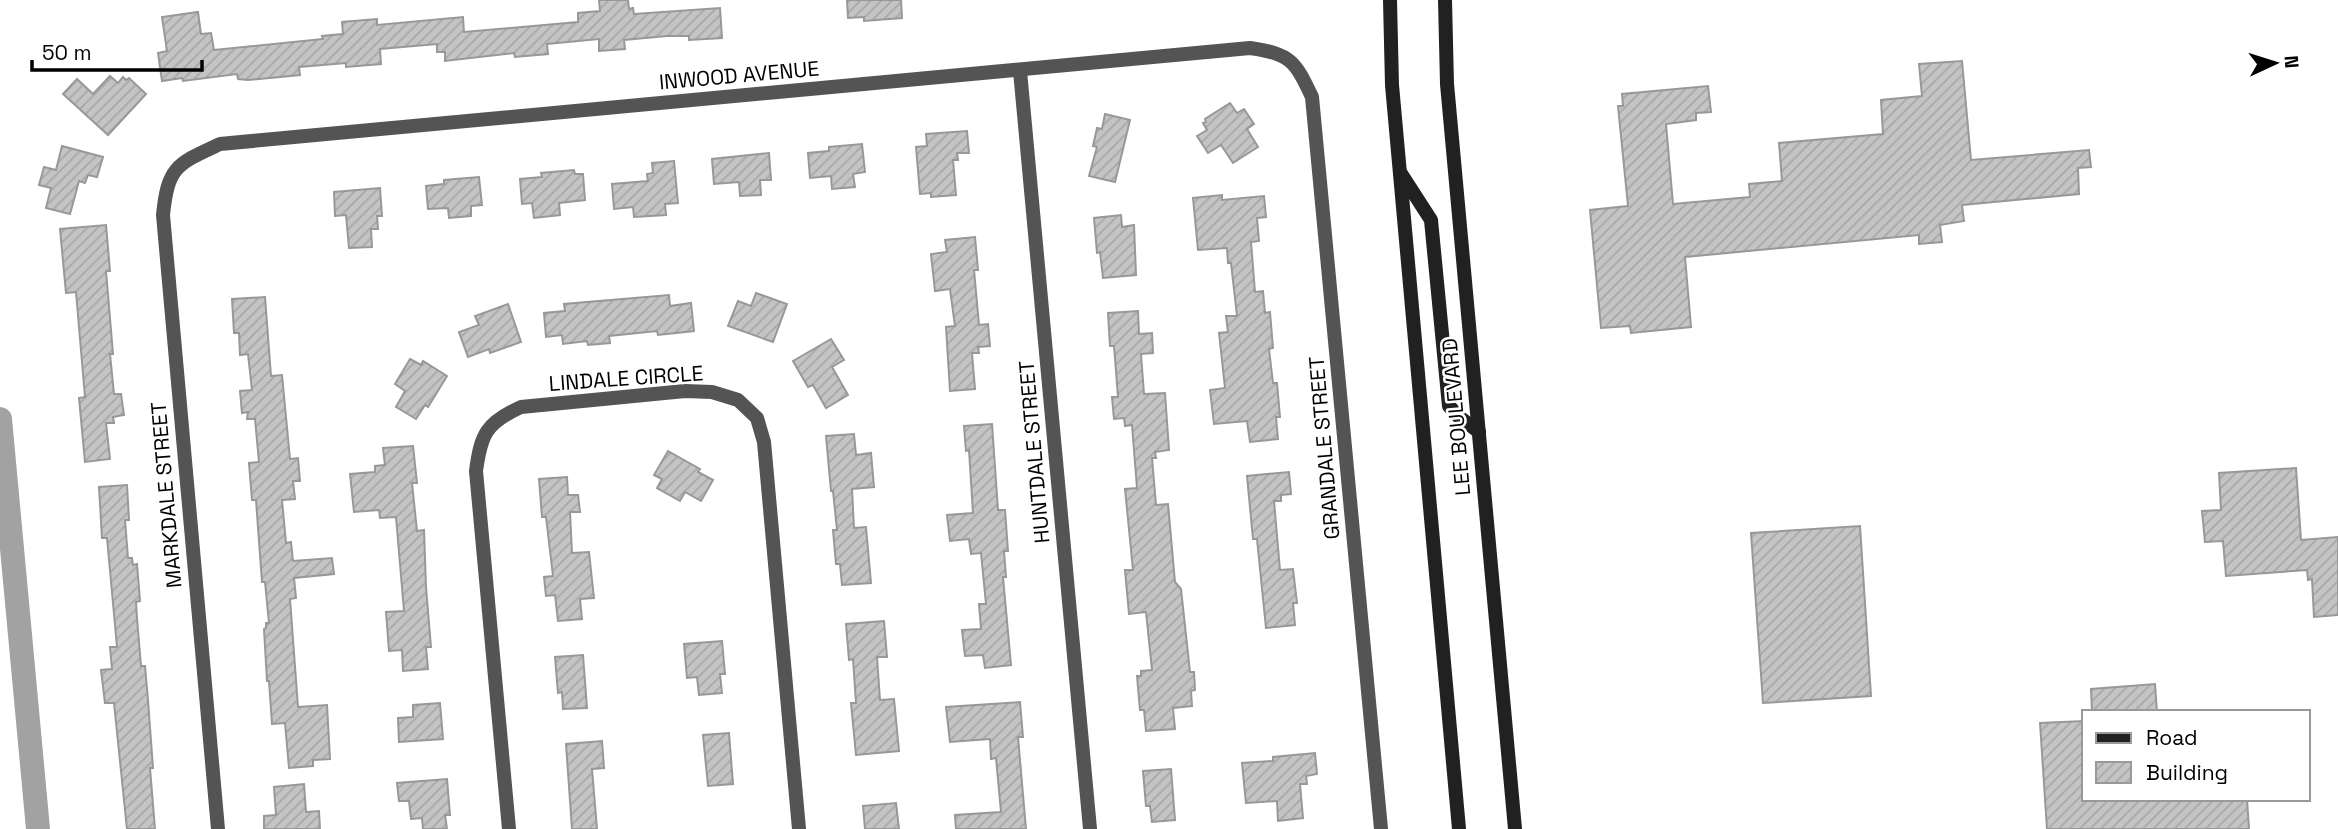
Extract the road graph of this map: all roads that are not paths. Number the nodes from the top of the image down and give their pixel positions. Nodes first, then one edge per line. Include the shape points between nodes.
1 (1391, 0) edge
2 (1445, 0) edge
3 (1298, 67) joint
4 (1020, 71) junction
5 (182, 161) joint
6 (1399, 171) junction
7 (1479, 432) junction
8 (218, 829) edge
9 (509, 829) edge
10 (799, 829) edge
11 (1090, 829) edge
12 (1381, 829) edge
13 (1459, 829) edge
14 (1515, 829) edge

1 - 6 main road, LEE BOULEVARD
2 - 7 main road, LEE BOULEVARD via 1447,84
3 - 4 street, INWOOD AVENUE via 1274,51 1250,48
3 - 12 street, GRANDALE STREET via 1312,97 1319,154
4 - 5 street, INWOOD AVENUE via 220,144
4 - 11 street, HUNTDALE STREET
5 - 8 street, MARKDALE STREET via 166,188 163,215
6 - 7 main road via 1431,219 1449,406
6 - 13 main road, LEE BOULEVARD
7 - 14 main road, LEE BOULEVARD
9 - 10 street, LINDALE CIRCLE via 476,471 480,442 498,417 521,407 685,391 712,392 738,400 757,418 764,442

